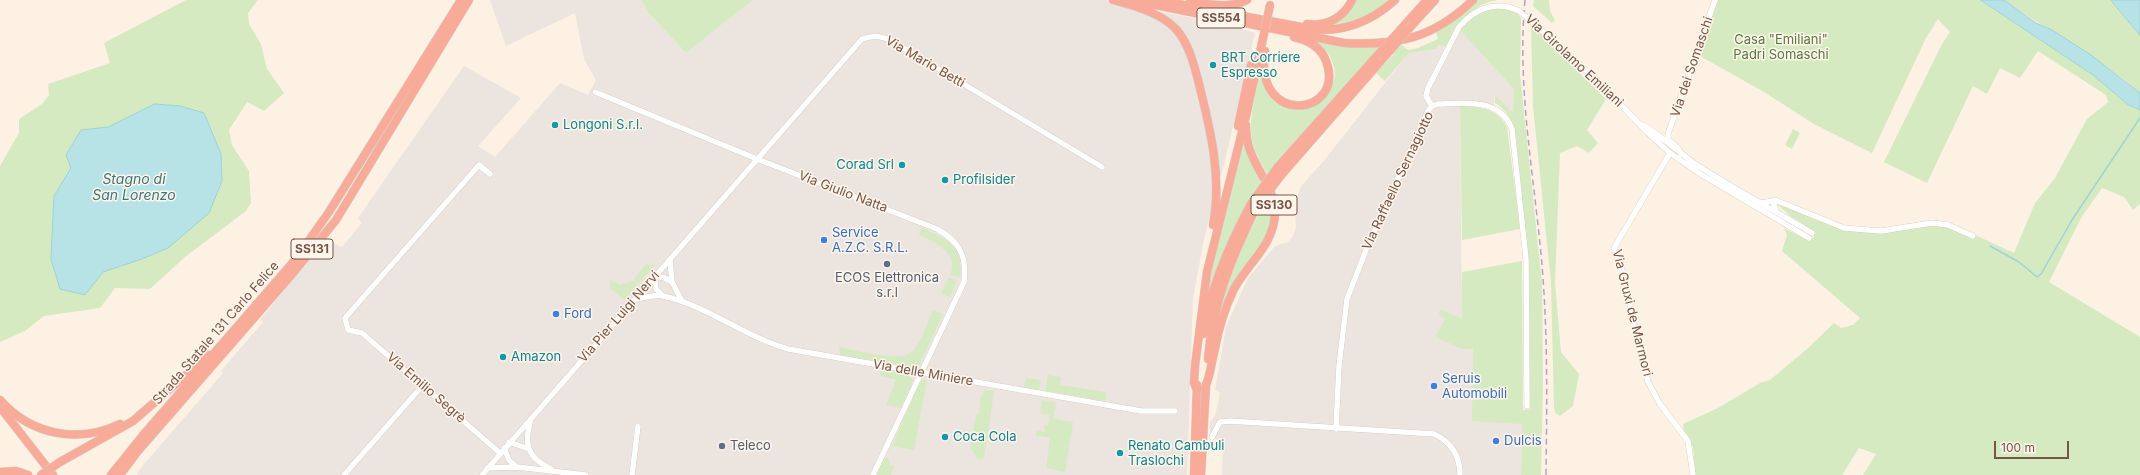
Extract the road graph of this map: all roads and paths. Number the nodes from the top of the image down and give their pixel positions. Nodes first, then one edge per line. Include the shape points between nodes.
1 (469, 0) edge
2 (1113, 0) edge
3 (1131, 0) edge
4 (1157, 0) edge
5 (1176, 0) edge
6 (1247, 0) edge
7 (1352, 0) edge
8 (1395, 0) edge
9 (1427, 0) edge
10 (1435, 0) edge
11 (1472, 0) edge
12 (1715, 0) edge
13 (460, 1) edge
14 (1270, 2) edge
15 (1274, 23) junction
16 (1283, 30) junction
17 (1311, 33) junction
18 (1264, 46) junction
19 (1258, 60) junction
20 (595, 92) dead end
21 (1432, 106) junction
22 (1246, 116) junction
23 (1668, 134) junction
24 (1240, 135) junction
25 (1657, 138) junction
26 (1670, 153) junction
27 (1681, 154) junction
28 (758, 159) junction
29 (1102, 167) dead end
30 (1280, 171) junction
31 (490, 174) dead end
32 (1773, 201) junction
33 (1761, 203) junction
34 (1776, 212) junction
35 (1972, 236) dead end
36 (670, 260) junction
37 (654, 276) junction
38 (672, 282) junction
39 (662, 295) junction
40 (636, 299) junction
41 (1202, 300) junction
42 (682, 301) junction
43 (219, 348) junction
44 (212, 367) junction
45 (920, 373) junction
46 (423, 385) junction
47 (1201, 389) junction
48 (0, 400) edge
49 (1527, 406) dead end
50 (0, 407) edge
51 (1175, 411) dead end
52 (140, 414) junction
53 (532, 417) junction
54 (638, 426) dead end
55 (1336, 429) junction
56 (1212, 437) dead end
57 (510, 442) junction
58 (529, 449) junction
59 (502, 451) junction
60 (517, 467) junction
61 (487, 468) junction
62 (554, 471) junction
63 (0, 472) edge
64 (28, 475) edge
65 (41, 475) edge
66 (53, 475) edge
67 (111, 475) edge
68 (120, 475) edge
69 (124, 475) edge
70 (344, 475) edge
71 (482, 475) edge
72 (586, 475) edge
73 (632, 475) edge
74 (873, 475) edge
75 (1194, 475) edge
76 (1201, 475) edge
77 (1460, 475) edge
78 (1693, 475) edge

1 - 44 highway, Strada Statale 131 Carlo Felice / SS131 via 336,220
2 - 41 highway via 1153,13 1167,21 1184,40 1194,65 1209,123 1215,166 1214,221 1201,286
3 - 16 highway, SS554
4 - 15 highway, SS554
5 - 6 highway via 1232,5
7 - 15 highway via 1337,18 1325,23 1314,25 1281,20
8 - 17 highway via 1359,24
9 - 30 highway, bridge
10 - 30 highway, bridge
11 - 17 highway via 1462,10 1430,31 1396,42 1344,43
12 - 23 street, Via dei Somaschi
13 - 43 highway, Strada Statale 131 Carlo Felice / SS131 via 329,212 295,260
14 - 18 highway, bridge
15 - 17 highway, SS554
16 - 17 highway, SS554
16 - 18 highway via 1288,35 1309,42 1325,59 1329,70 1329,82 1317,101 1306,106 1295,106 1275,97 1265,76
18 - 19 highway, SS130
19 - 22 highway, SS130
19 - 24 highway via 1251,65 1238,129
20 - 28 street, Via Giulio Natta
21 - 25 street, Via Girolamo Emiliani, bridge via 1426,96 1428,88 1460,27 1478,8 1494,2 1506,3 1531,21
21 - 49 street, Via Raffaello Sernagiotto via 1486,105 1502,112 1512,128 1526,259
21 - 55 street, Via Raffaello Sernagiotto via 1366,250 1347,299 1339,366
22 - 24 highway, SS130
22 - 47 highway, SS130 via 1248,149 1269,187 1275,212 1274,226 1264,248 1230,298 1220,328 1210,378
23 - 25 street
23 - 27 street via 1668,139
24 - 41 highway, SS130
25 - 26 street, Via Girolamo Emiliani
25 - 27 street, Via Girolamo Emiliani
26 - 34 street, Via Girolamo Emiliani via 1702,175 1811,236
26 - 78 street, Via Gruxi de Marmori via 1614,248 1624,276 1646,376 1660,404 1688,441
27 - 33 street, Via Girolamo Emiliani
28 - 29 street, Via Mario Betti via 853,48 862,40 881,36
28 - 36 street, Via Pier Luigi Nervi
28 - 45 street, Via Giulio Natta via 937,229 950,236 960,249 965,268 964,282
30 - 47 highway, bridge via 1254,206 1230,263 1216,308
31 - 46 street, Via Emilio Segrè via 479,165 345,318 348,330 362,333
32 - 33 street
32 - 34 street
32 - 35 street via 1856,230 1881,231 1932,223 1948,225
33 - 34 street, Via Girolamo Emiliani
36 - 37 street, Via Pier Luigi Nervi
36 - 38 street
37 - 38 street
37 - 39 street via 656,289
37 - 40 street, Via Pier Luigi Nervi
38 - 42 street
39 - 40 street, Via delle Miniere
39 - 42 street, Via delle Miniere
40 - 53 street, Via Pier Luigi Nervi
41 - 47 highway, SS130 via 1194,383
42 - 45 street, Via delle Miniere via 770,344
43 - 52 highway via 200,361
43 - 67 highway, Strada Statale 131 Carlo Felice / SS131
44 - 68 highway, Strada Statale 131 Carlo Felice / SS131
44 - 69 highway via 196,391
45 - 51 street, Via delle Miniere via 1141,411
45 - 74 street, Via Giulio Natta
46 - 59 street, Via Emilio Segrè
46 - 70 street
47 - 75 highway, SS130
47 - 76 highway, SS130
48 - 52 highway via 28,423 54,433 70,435 90,435 107,430
50 - 66 highway
52 - 65 highway, bridge via 112,434
53 - 57 street, Via Pier Luigi Nervi
53 - 58 street via 528,432
54 - 73 street
55 - 56 street via 1229,421 1220,422
55 - 77 street via 1434,434 1451,445
57 - 58 street
57 - 59 street, Via Pier Luigi Nervi
58 - 62 street via 536,460
59 - 60 street, Via Emilio Segrè
59 - 61 street, Via Pier Luigi Nervi
60 - 61 street
60 - 62 street
61 - 71 street, Via Pier Luigi Nervi
62 - 72 street
63 - 64 highway via 16,471

